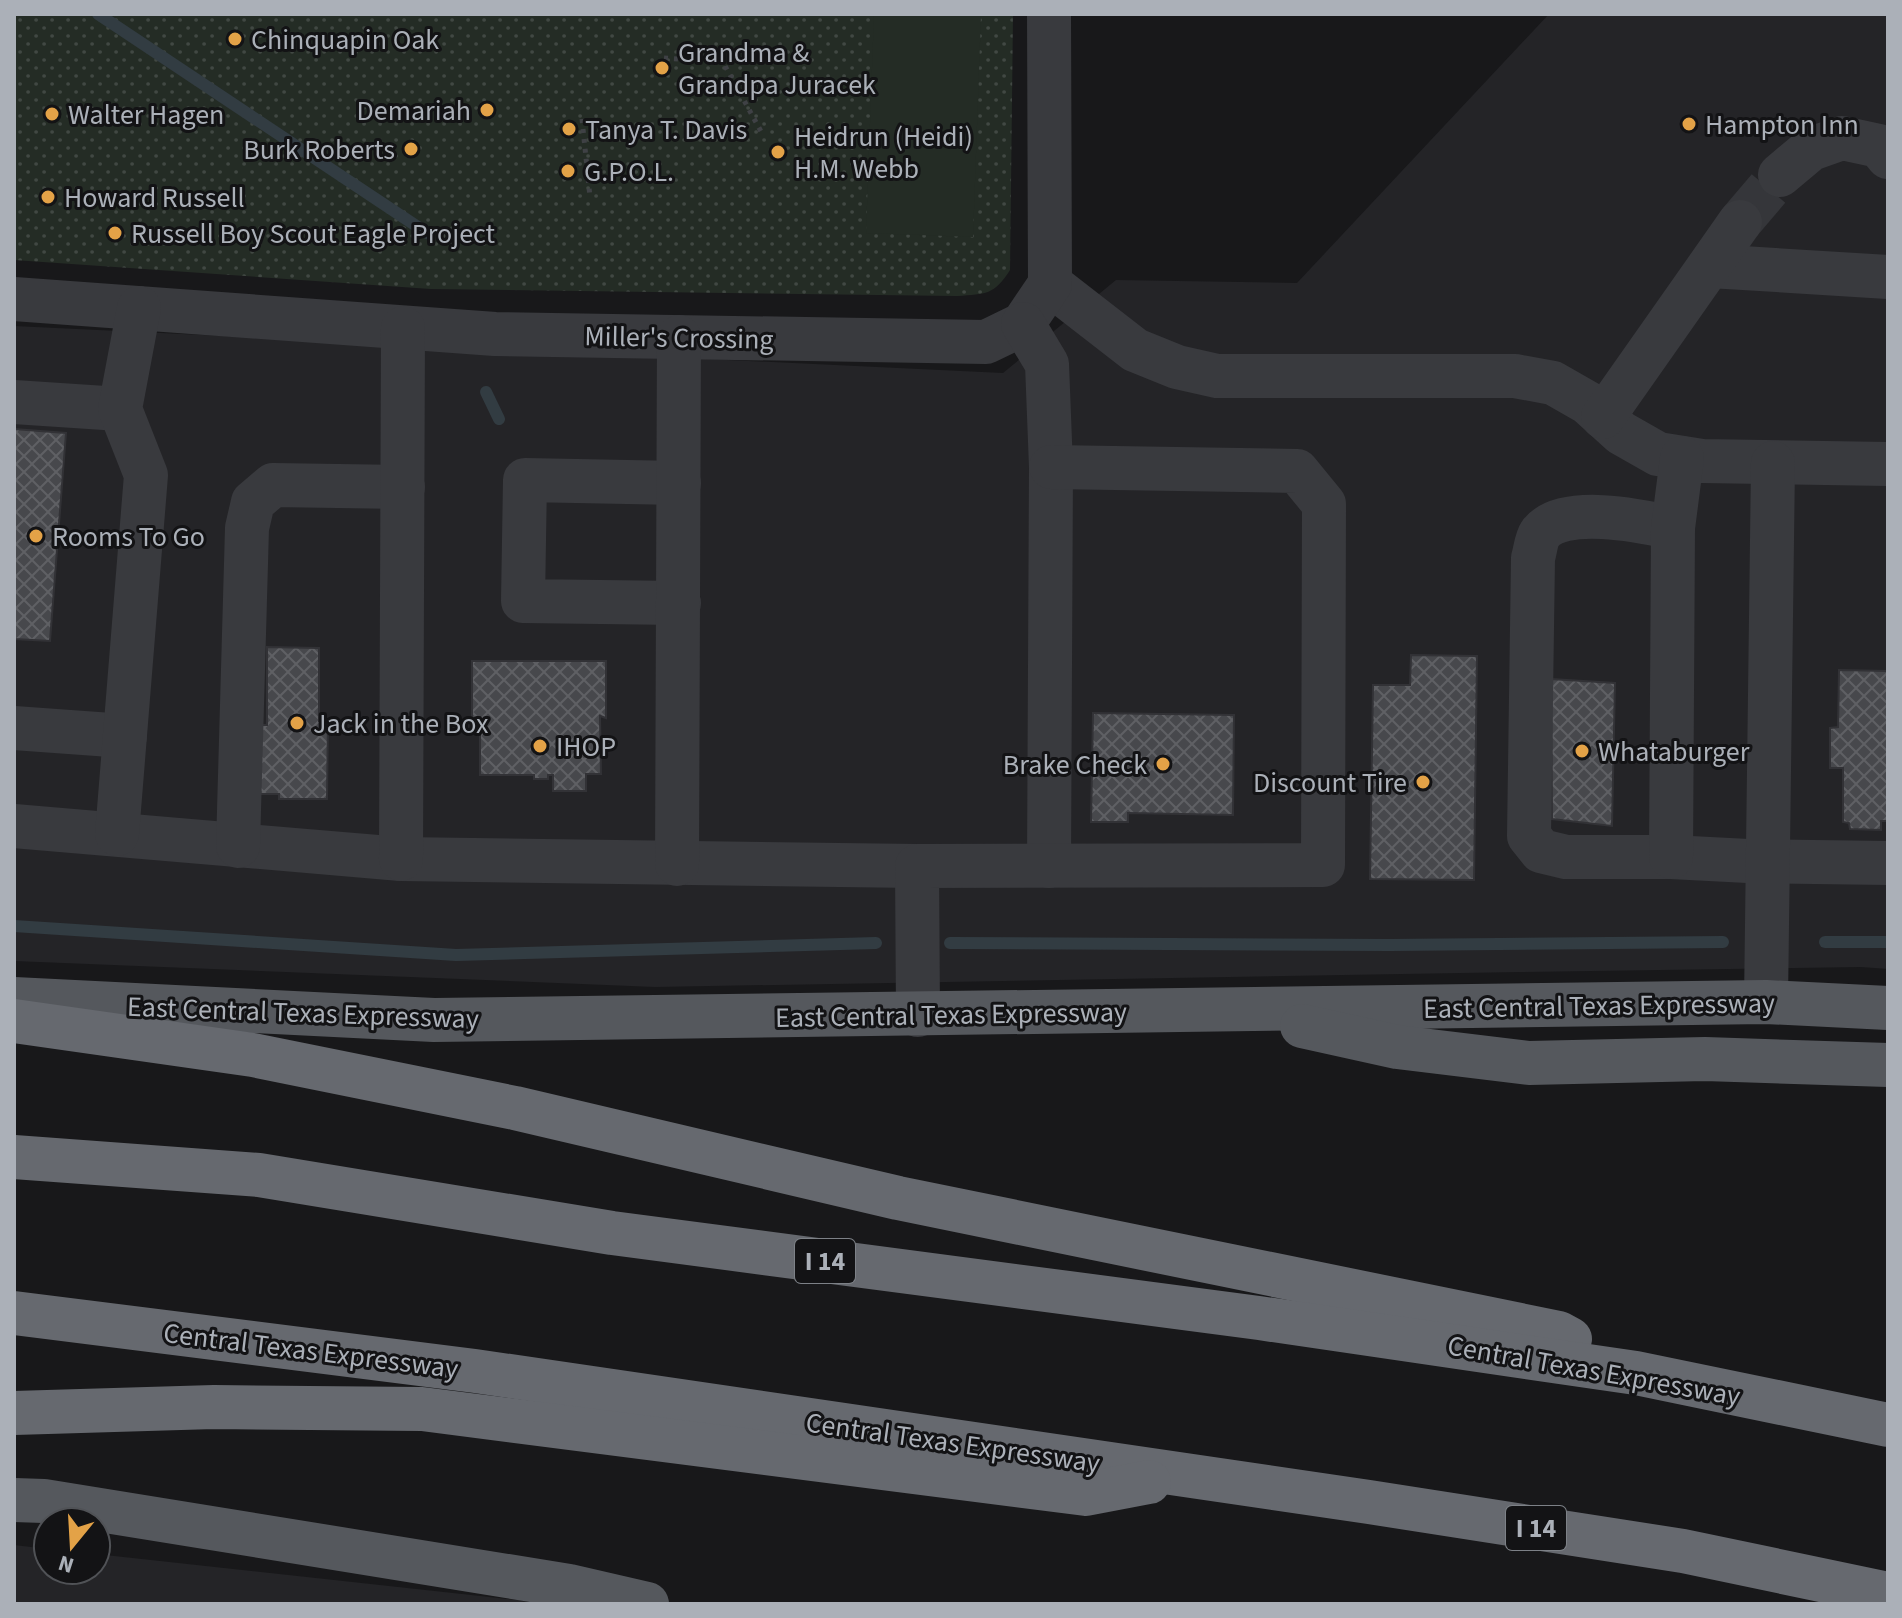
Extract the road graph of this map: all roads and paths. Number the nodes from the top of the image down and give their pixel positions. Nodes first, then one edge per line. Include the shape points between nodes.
1 (1049, 14) edge
2 (664, 58) dead end
3 (582, 119) dead end
4 (763, 135) dead end
5 (1888, 157) edge
6 (1780, 175) tunnel mouth
7 (590, 197) dead end
8 (1740, 222) tunnel mouth
9 (1710, 266) junction
10 (1888, 277) edge
11 (1050, 284) junction
12 (14, 299) edge
13 (139, 308) junction
14 (1023, 324) junction
15 (403, 328) junction
16 (679, 337) junction
17 (14, 402) edge
18 (120, 409) junction
19 (1603, 417) junction
20 (1682, 458) junction
21 (1773, 463) junction
22 (1888, 464) edge
23 (1051, 467) junction
24 (679, 483) junction
25 (403, 487) junction
26 (1673, 528) junction
27 (679, 603) junction
28 (14, 728) edge
29 (125, 736) junction
30 (14, 826) edge
31 (117, 834) junction
32 (238, 846) junction
33 (1671, 857) junction
34 (401, 859) junction
35 (1768, 862) junction
36 (1888, 863) edge
37 (677, 864) junction
38 (917, 866) junction
39 (1049, 866) junction
40 (14, 999) edge
41 (1766, 1002) junction
42 (1888, 1008) edge
43 (1232, 1010) junction
44 (918, 1015) junction
45 (14, 1021) edge
46 (1888, 1065) edge
47 (14, 1157) edge
48 (14, 1313) edge
49 (1636, 1373) junction
50 (14, 1413) edge
51 (1888, 1425) edge
52 (1181, 1475) junction
53 (24, 1507) edge
54 (1888, 1594) edge
55 (647, 1604) edge

1 - 11 street
2 - 4 path via 694,60 718,53
3 - 7 path
5 - 6 street via 1879,146 1842,138 1811,149
8 - 9 street
9 - 10 street
9 - 19 street
11 - 14 street
11 - 19 street via 1135,350 1177,367 1217,376 1515,376 1553,383
12 - 13 street, Miller's Crossing
13 - 15 street, Miller's Crossing
13 - 18 street
14 - 16 street, Miller's Crossing via 986,342
14 - 23 street via 1047,364
15 - 16 street, Miller's Crossing
15 - 25 street
16 - 24 street
17 - 18 street
18 - 29 street via 146,475
19 - 20 street via 1658,454
20 - 21 street
20 - 26 street
21 - 22 street
21 - 35 street
23 - 39 street
23 - 39 street via 1297,471 1324,504 1323,865
24 - 27 street
24 - 27 street via 525,480 523,601
25 - 32 street via 273,485 253,502 247,528
25 - 34 street
26 - 33 street
26 - 33 street via 1622,517 1560,520 1540,534 1533,558 1529,836 1541,851 1566,857
27 - 37 street
28 - 29 street
29 - 31 street
30 - 31 street
31 - 32 street
32 - 34 street
33 - 35 street
34 - 37 street
35 - 36 street
35 - 41 street
37 - 38 street
38 - 39 street
38 - 44 street
40 - 44 main road, East Central Texas Expressway via 434,1020
41 - 42 main road, East Central Texas Expressway
41 - 43 main road, East Central Texas Expressway
43 - 44 main road, East Central Texas Expressway
43 - 46 main road via 1397,1047 1529,1063 1705,1059
45 - 49 highway via 253,1055 500,1105 898,1198 1559,1333
47 - 49 highway, Central Texas Expressway / I 14 via 259,1175 612,1233
48 - 52 highway, Central Texas Expressway / I 14 via 475,1371
49 - 51 highway, Central Texas Expressway / I 14
50 - 52 highway via 214,1407 422,1409 1086,1494
52 - 54 highway, Central Texas Expressway / I 14 via 1683,1551
53 - 55 main road via 569,1586

